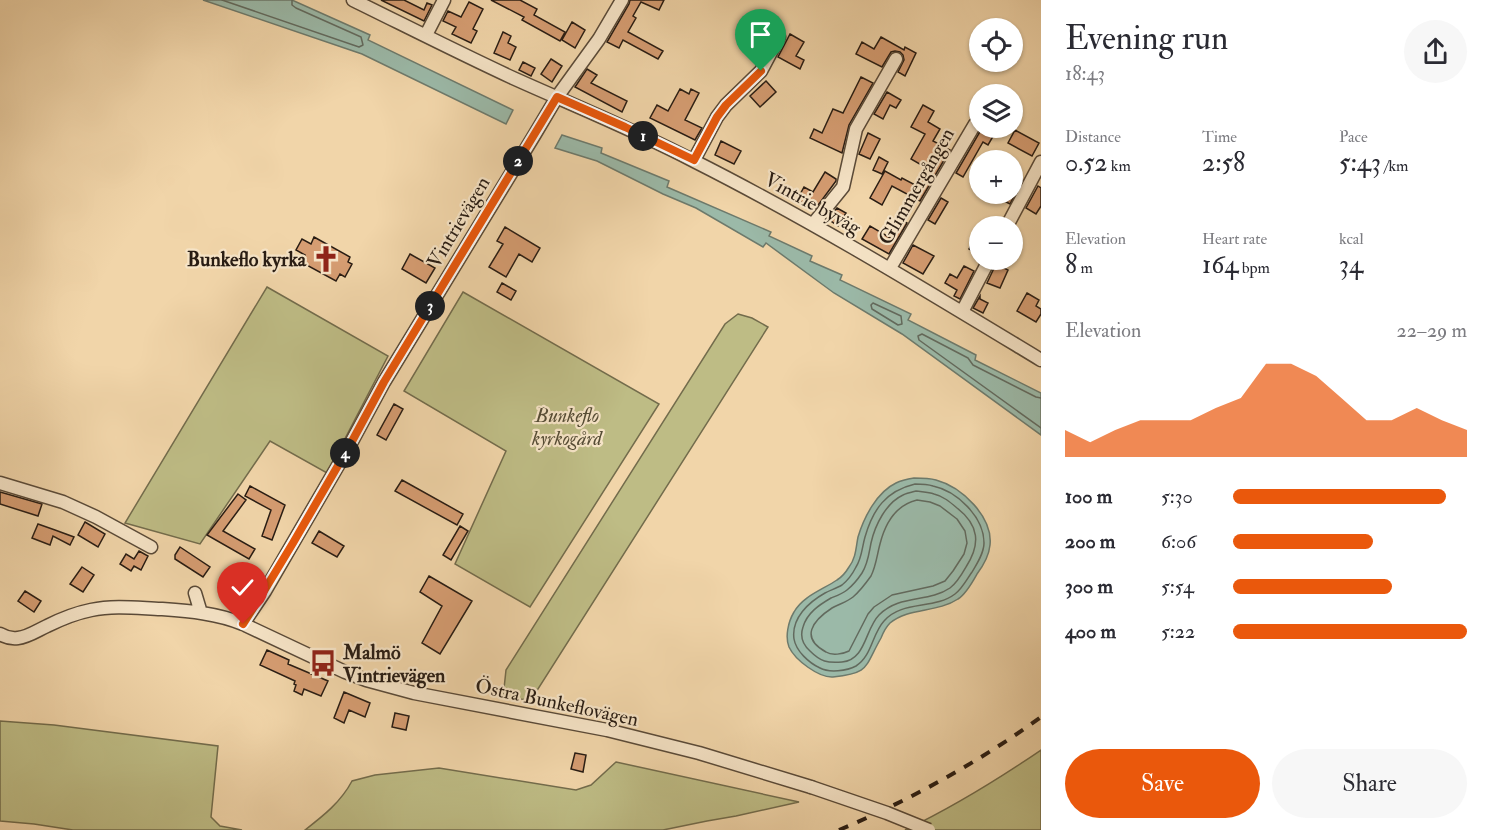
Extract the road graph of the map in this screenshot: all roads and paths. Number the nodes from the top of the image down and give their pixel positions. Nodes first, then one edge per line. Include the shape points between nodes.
1 (353, 0) edge
2 (444, 0) edge
3 (622, 0) edge
4 (426, 35) junction
5 (778, 37) dead end
6 (896, 59) dead end
7 (557, 97) junction
8 (969, 134) edge
9 (694, 160) junction
10 (1041, 162) edge
11 (1012, 216) edge
12 (813, 224) junction
13 (890, 268) junction
14 (984, 270) edge
15 (962, 312) junction
16 (1041, 360) edge
17 (0, 483) edge
18 (151, 548) dead end
19 (195, 593) dead end
20 (201, 613) junction
21 (243, 624) junction
22 (3, 636) edge
23 (929, 830) edge

1 - 4 street, Vintrie byväg
2 - 4 street
3 - 7 street, Vintrievägen
4 - 7 street, Vintrie byväg
5 - 9 street via 761,71 717,117
6 - 12 street via 856,129 843,187
7 - 9 street, Vintrie byväg
7 - 21 street, Vintrievägen
8 - 13 street, Glimmergången
9 - 12 street, Vintrie byväg
10 - 11 street
12 - 13 street, Vintrie byväg
13 - 15 street, Vintrie byväg
14 - 15 street
15 - 16 street, Vintrie byväg
17 - 18 street via 63,502
19 - 20 street
20 - 21 street, Östra Bunkeflovägen
20 - 22 street, Östra Bunkeflovägen via 109,608 67,617 24,637
21 - 23 street, Östra Bunkeflovägen, bridge via 345,672 387,686 607,730 699,753 812,787

